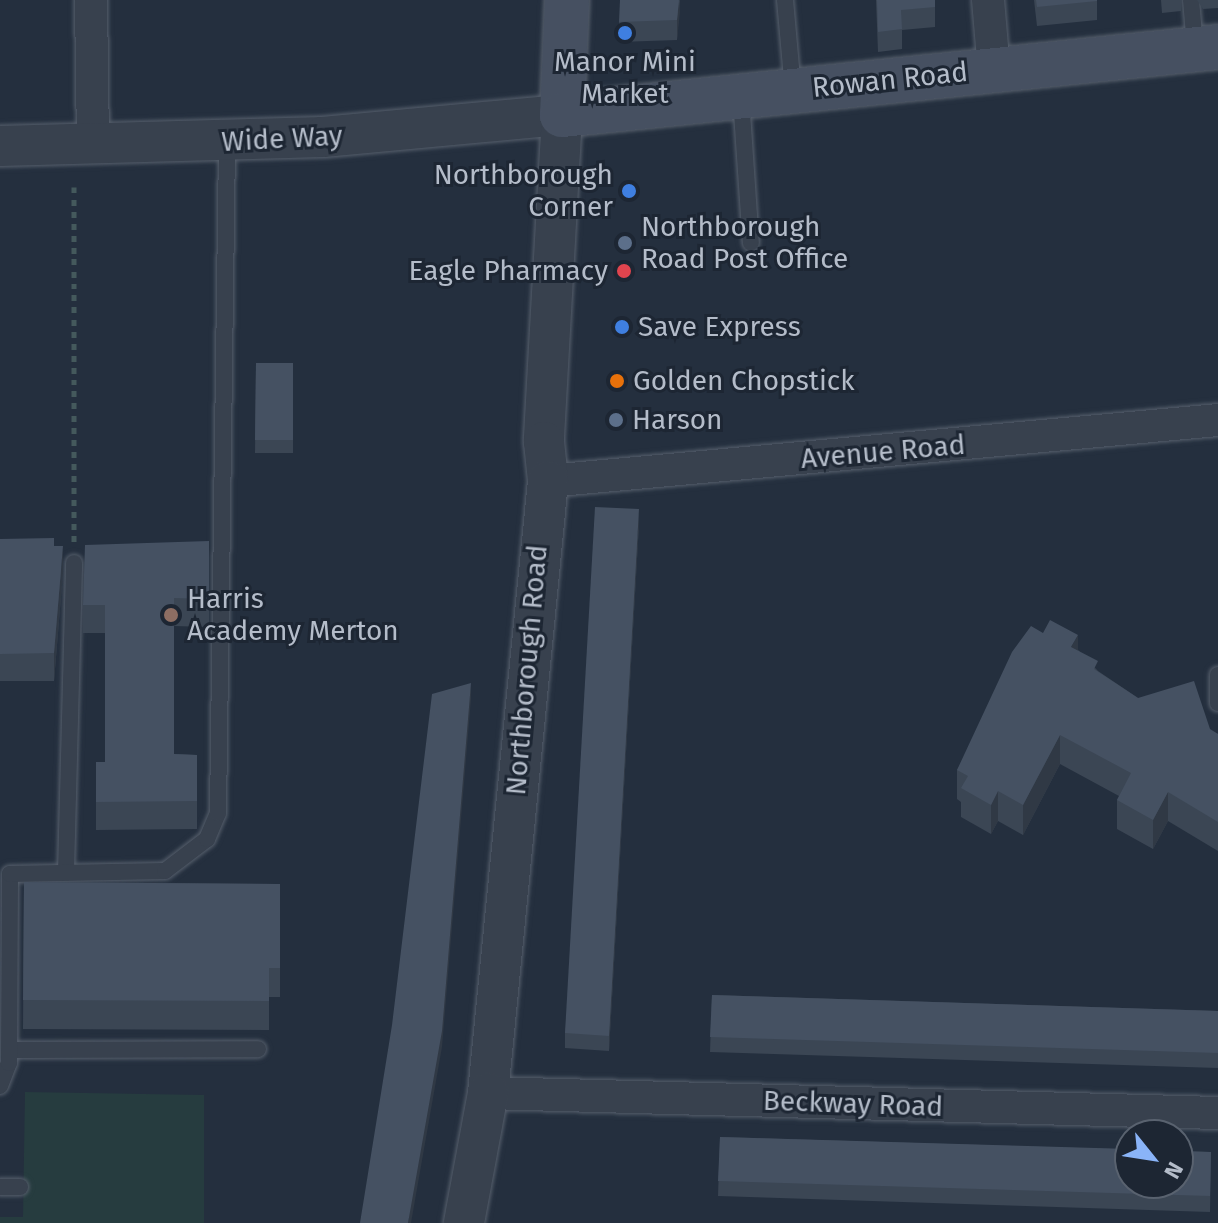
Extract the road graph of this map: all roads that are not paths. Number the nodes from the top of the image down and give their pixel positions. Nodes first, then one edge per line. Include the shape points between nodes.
1 (91, 0) edge
2 (567, 0) edge
3 (785, 0) edge
4 (988, 0) edge
5 (1191, 0) edge
6 (1207, 48) edge
7 (994, 70) junction
8 (793, 91) junction
9 (741, 96) junction
10 (562, 115) junction
11 (227, 142) junction
12 (93, 145) junction
13 (0, 146) edge
14 (751, 243) dead end
15 (1218, 420) edge
16 (548, 481) junction
17 (74, 563) road end
18 (1218, 675) edge
19 (1218, 703) edge
20 (66, 872) junction
21 (258, 1049) dead end
22 (10, 1050) junction
23 (0, 1086) edge
24 (488, 1093) junction
25 (1218, 1113) edge
26 (0, 1187) edge
27 (20, 1187) dead end
28 (464, 1223) edge

1 - 12 street
2 - 10 main road
3 - 8 lane
4 - 7 street
5 - 6 lane
6 - 7 main road, Rowan Road
7 - 8 main road, Rowan Road
8 - 9 main road, Rowan Road
9 - 10 main road, Rowan Road
9 - 14 lane
10 - 11 street, Wide Way
10 - 16 street, Northborough Road via 544,442
11 - 12 street, Wide Way
11 - 20 lane via 218,813 207,839 165,871
12 - 13 street, Wide Way
15 - 16 street, Avenue Road
16 - 24 street, Northborough Road
17 - 20 lane
18 - 19 lane
20 - 22 lane via 10,874
21 - 22 lane
22 - 23 lane
24 - 25 street, Beckway Road
24 - 28 street, Northborough Road
26 - 27 lane

